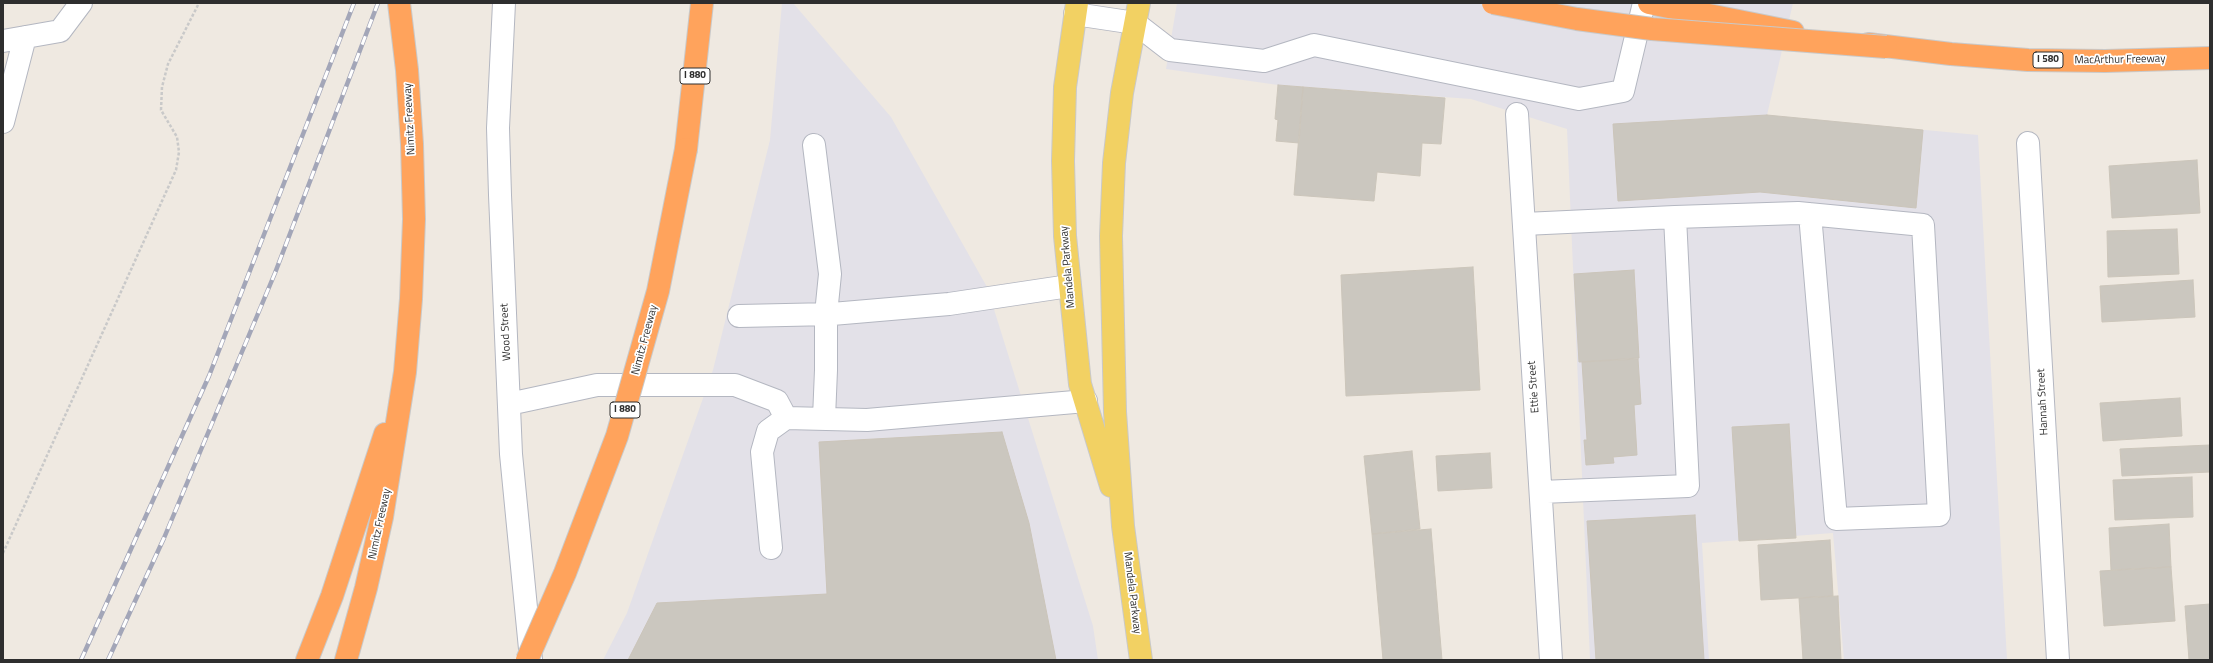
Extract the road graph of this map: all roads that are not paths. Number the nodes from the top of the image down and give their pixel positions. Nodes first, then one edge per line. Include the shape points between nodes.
1 (81, 3) edge
2 (399, 3) edge
3 (504, 3) edge
4 (702, 3) edge
5 (1493, 3) edge
6 (1644, 3) edge
7 (1649, 3) edge
8 (1076, 8) edge
9 (1137, 13) edge
10 (25, 37) junction
11 (3, 41) edge
12 (1886, 47) junction
13 (2210, 58) edge
14 (1517, 114) dead end
15 (3, 122) edge
16 (2028, 144) dead end
17 (814, 145) dead end
18 (1810, 214) junction
19 (1675, 217) junction
20 (1524, 224) junction
21 (1069, 286) junction
22 (826, 314) junction
23 (739, 316) dead end
24 (405, 372) junction
25 (1086, 401) junction
26 (509, 404) junction
27 (786, 418) junction
28 (824, 418) junction
29 (1542, 492) junction
30 (1123, 526) junction
31 (772, 548) dead end
32 (307, 660) edge
33 (346, 660) edge
34 (527, 660) edge
35 (532, 660) edge
36 (1141, 660) edge
37 (1550, 660) edge
38 (2058, 660) edge

1 - 10 street via 60,31
2 - 24 highway, Nimitz Freeway via 407,70 414,219
3 - 26 street, Wood Street via 498,128
4 - 34 highway, Nimitz Freeway / I 880, bridge via 686,149 658,291 639,364 592,505
5 - 12 highway, bridge via 1577,19 1652,29
6 - 9 street via 1623,91 1579,99 1314,45 1264,61 1170,50
7 - 12 highway, I 580, bridge via 1812,36
8 - 9 street
8 - 21 main road, Mandela Parkway via 1065,87 1063,161
9 - 30 main road, Mandela Parkway via 1122,93 1114,163 1111,236 1115,412
10 - 11 street
10 - 15 street
12 - 13 highway, MacArthur Freeway / I 580 via 2028,60
14 - 20 street, Ettie Street
16 - 38 street, Hannah Street
17 - 22 street via 830,274
18 - 18 street via 1836,519 1939,515 1923,225
18 - 19 street
19 - 20 street
19 - 29 street via 1688,486
20 - 29 street, Ettie Street
21 - 22 street via 949,304
21 - 25 main road, Mandela Parkway via 1080,384
22 - 23 street
22 - 28 street
24 - 32 highway via 356,528
24 - 33 highway, Nimitz Freeway via 382,517
25 - 28 street via 867,420
25 - 30 main road, Mandela Parkway
26 - 27 street via 597,386 735,385 777,401
26 - 35 street, Wood Street via 511,454
27 - 28 street
27 - 31 street via 768,431 762,452
29 - 37 street, Ettie Street
30 - 36 main road, Mandela Parkway

